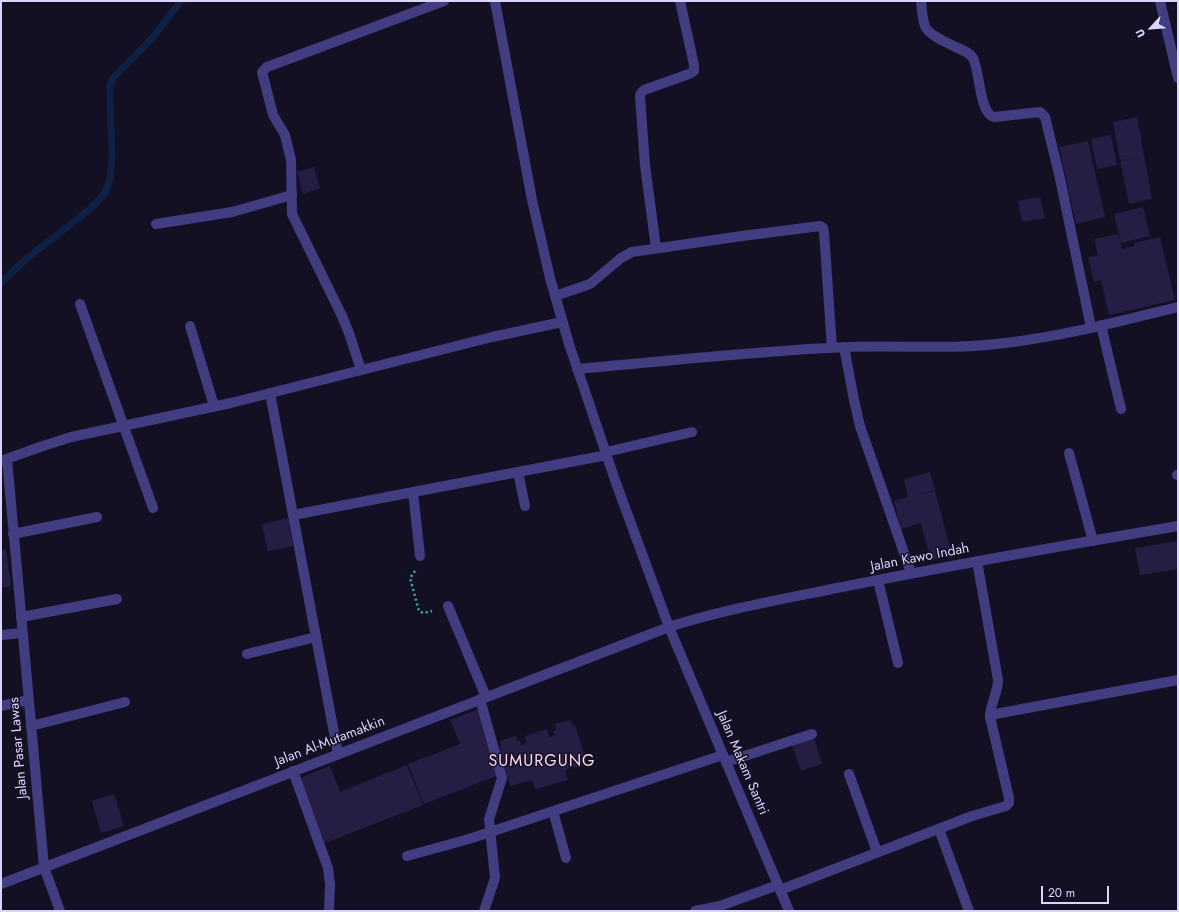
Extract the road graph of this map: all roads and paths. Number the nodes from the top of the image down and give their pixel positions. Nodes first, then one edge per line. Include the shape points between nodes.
1 (444, 1) edge
2 (495, 1) edge
3 (680, 1) edge
4 (921, 1) edge
5 (1160, 1) edge
6 (1173, 40) edge
7 (1178, 78) edge
8 (292, 195) junction
9 (156, 224) dead end
10 (656, 248) junction
11 (555, 296) junction
12 (80, 304) dead end
13 (1178, 307) edge
14 (562, 322) junction
15 (1102, 325) junction
16 (190, 326) dead end
17 (1091, 327) junction
18 (844, 347) junction
19 (832, 348) junction
20 (577, 369) junction
21 (361, 370) junction
22 (270, 393) junction
23 (214, 406) junction
24 (1121, 409) dead end
25 (123, 425) junction
26 (692, 432) dead end
27 (1069, 453) dead end
28 (606, 454) junction
29 (4, 460) edge
30 (518, 472) junction
31 (413, 492) junction
32 (525, 506) dead end
33 (153, 508) dead end
34 (293, 514) junction
35 (97, 517) dead end
36 (1178, 526) edge
37 (14, 534) junction
38 (1093, 541) junction
39 (420, 556) joint
40 (977, 561) junction
41 (911, 573) junction
42 (878, 580) junction
43 (117, 599) dead end
44 (448, 606) joint
45 (21, 617) junction
46 (669, 627) junction
47 (22, 633) junction
48 (1, 635) edge
49 (316, 637) junction
50 (247, 654) dead end
51 (898, 663) dead end
52 (1178, 680) edge
53 (483, 698) junction
54 (29, 700) junction
55 (125, 702) dead end
56 (1, 706) edge
57 (990, 715) junction
58 (31, 726) junction
59 (812, 734) dead end
60 (338, 754) junction
61 (724, 758) junction
62 (293, 771) junction
63 (849, 774) dead end
64 (553, 811) junction
65 (939, 829) junction
66 (490, 832) junction
67 (877, 852) junction
68 (407, 856) dead end
69 (566, 858) dead end
70 (44, 867) junction
71 (1, 884) edge
72 (779, 887) junction
73 (60, 911) edge
74 (329, 911) edge
75 (484, 911) edge
76 (694, 911) edge
77 (789, 911) edge
78 (969, 911) edge

1 - 8 street via 262,71 272,112 285,135 291,160
2 - 11 street, Jalan Makam Santri via 532,200
3 - 10 street via 694,71 644,90 640,96
4 - 17 street via 924,24 928,31 973,59 989,116 994,118 1040,112 1046,117
5 - 6 street
6 - 7 street
8 - 9 street via 232,212
8 - 21 street via 292,214 342,316
10 - 11 street via 627,254 590,284
10 - 19 street via 822,227
11 - 14 street, Jalan Makam Santri
12 - 25 street
13 - 15 street
14 - 20 street, Jalan Makam Santri
14 - 21 street
15 - 17 street
15 - 24 street
16 - 23 street
17 - 18 street via 1030,340 983,345
18 - 19 street
18 - 41 street via 860,426
19 - 20 street
20 - 28 street, Jalan Makam Santri
21 - 22 street
22 - 23 street
22 - 34 street
23 - 25 street
25 - 29 street via 54,442
25 - 33 street
26 - 28 street
27 - 38 street
28 - 30 street
28 - 46 street, Jalan Makam Santri
29 - 37 street, Jalan Pasar Lawas
30 - 31 street
30 - 32 street
31 - 34 street
31 - 39 street
34 - 49 street
35 - 37 street
36 - 38 street, Jalan Kawo Indah
37 - 45 street, Jalan Pasar Lawas
38 - 40 street, Jalan Kawo Indah
39 - 44 path via 419,564 410,578 420,612
40 - 41 street, Jalan Kawo Indah
40 - 57 street via 998,680
41 - 42 street, Jalan Kawo Indah
42 - 46 street, Jalan Kawo Indah via 720,612
42 - 51 street
43 - 45 street
44 - 53 street
45 - 47 street, Jalan Pasar Lawas
46 - 53 street, Jalan Al-Mutamakkin
46 - 61 street, Jalan Makam Santri
47 - 48 street
47 - 54 street, Jalan Pasar Lawas
49 - 50 street
49 - 60 street
52 - 57 street
53 - 60 street, Jalan Al-Mutamakkin
53 - 66 street via 502,776 502,784 489,817
54 - 56 street
54 - 58 street, Jalan Pasar Lawas
55 - 58 street
57 - 65 street via 1009,803
58 - 70 street, Jalan Pasar Lawas
59 - 61 street
60 - 62 street, Jalan Al-Mutamakkin
61 - 64 street
61 - 72 street, Jalan Makam Santri
62 - 70 street, Jalan Al-Mutamakkin
62 - 74 street via 326,861 330,884
63 - 67 street
64 - 66 street
64 - 69 street
65 - 67 street
65 - 78 street
66 - 68 street
66 - 75 street via 495,878
67 - 72 street
70 - 71 street, Jalan Al-Mutamakkin
70 - 73 street, Jalan Pasar Lawas
72 - 76 street via 720,906
72 - 77 street, Jalan Makam Santri

